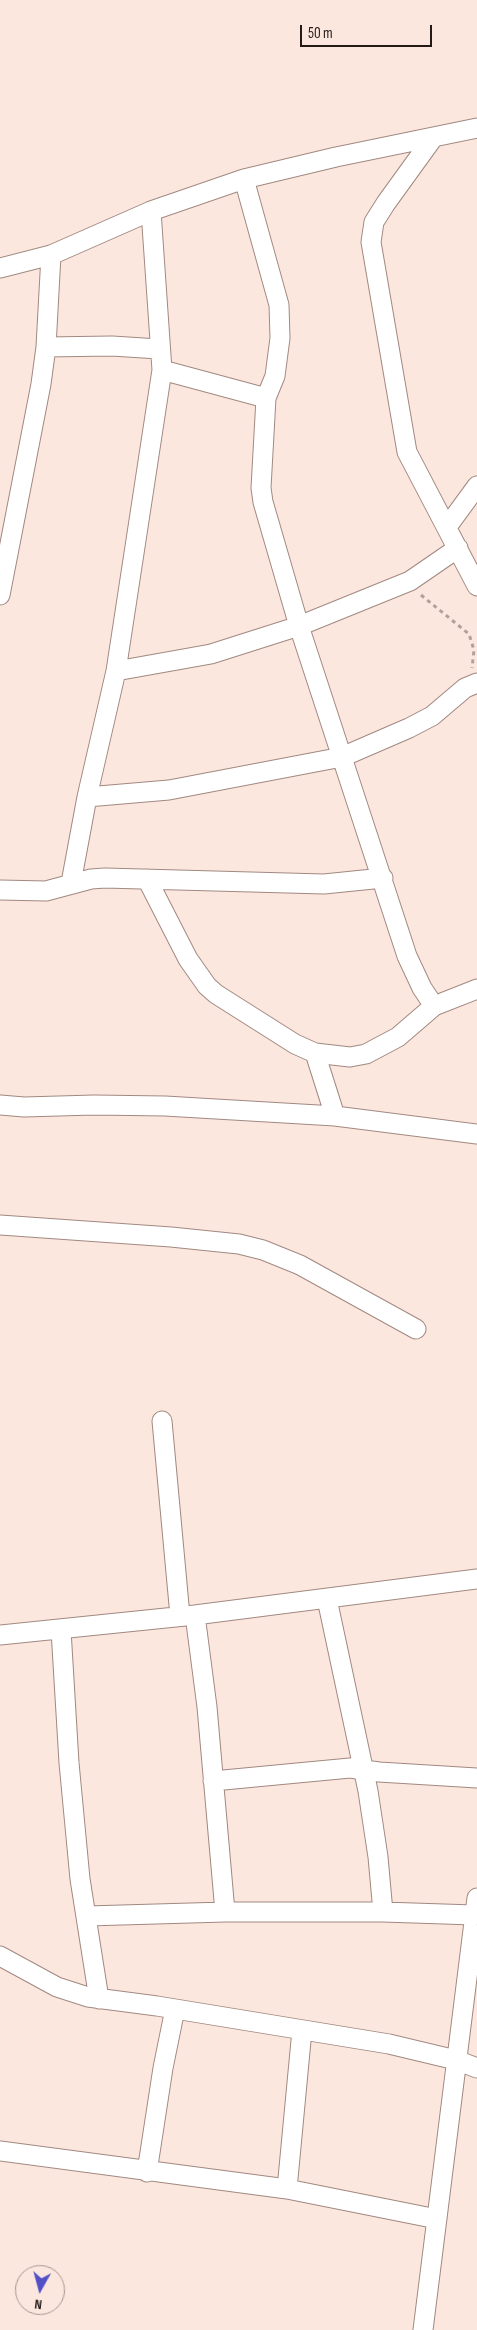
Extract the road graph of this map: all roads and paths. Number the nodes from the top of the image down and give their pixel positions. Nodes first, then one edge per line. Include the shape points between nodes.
1 (477, 128) edge
2 (433, 138) junction
3 (244, 179) junction
4 (151, 211) junction
5 (51, 255) junction
6 (0, 268) edge
7 (46, 347) junction
8 (159, 349) junction
9 (162, 370) junction
10 (266, 398) junction
11 (477, 486) edge
12 (448, 527) junction
13 (458, 548) junction
14 (410, 581) junction
15 (477, 586) edge
16 (0, 596) edge
17 (299, 626) junction
18 (116, 672) junction
19 (471, 685) edge
20 (342, 757) junction
21 (87, 797) junction
22 (383, 878) junction
23 (147, 879) junction
24 (71, 883) junction
25 (0, 890) edge
26 (477, 989) edge
27 (434, 1006) junction
28 (315, 1053) junction
29 (0, 1104) edge
30 (335, 1116) junction
31 (477, 1134) edge
32 (0, 1226) edge
33 (416, 1329) dead end
34 (162, 1421) dead end
35 (477, 1579) edge
36 (327, 1599) junction
37 (188, 1615) junction
38 (61, 1630) junction
39 (0, 1635) edge
40 (364, 1770) junction
41 (477, 1778) edge
42 (214, 1781) junction
43 (476, 1906) edge
44 (225, 1912) junction
45 (383, 1912) junction
46 (87, 1916) junction
47 (475, 1938) edge
48 (0, 1956) edge
49 (99, 1998) junction
50 (175, 2009) junction
51 (302, 2030) junction
52 (456, 2060) junction
53 (477, 2068) edge
54 (0, 2151) edge
55 (147, 2172) junction
56 (287, 2189) junction
57 (437, 2219) junction
58 (423, 2330) edge

1 - 2 street
2 - 3 street
2 - 12 street via 374,222 371,242 407,452
3 - 4 street
3 - 10 street via 279,305 277,366
4 - 5 street
4 - 8 street
5 - 6 street
5 - 7 street
7 - 8 street
7 - 16 street via 34,426
8 - 9 street
9 - 10 street
9 - 18 street
10 - 17 street via 263,502
11 - 12 street
12 - 13 street
13 - 14 street
13 - 15 street
14 - 17 street
14 - 19 path via 419,593 469,634 474,660
17 - 18 street via 211,654
17 - 20 street
18 - 21 street
19 - 20 street via 432,716
20 - 21 street via 177,788
20 - 22 street
21 - 24 street
22 - 23 street via 324,884
22 - 27 street via 407,956
23 - 24 street via 91,879
23 - 28 street via 206,986 295,1044
24 - 25 street via 46,891
26 - 27 street
27 - 28 street via 398,1037 366,1054 350,1057
28 - 30 street
29 - 30 street via 24,1107 164,1106
30 - 31 street
32 - 33 street via 239,1244 300,1265
34 - 37 street
35 - 36 street
36 - 37 street
36 - 40 street
37 - 38 street
37 - 42 street via 204,1674
38 - 39 street
38 - 46 street via 69,1763 80,1879
40 - 41 street
40 - 42 street via 341,1768
40 - 45 street
42 - 44 street
43 - 45 street
43 - 47 street
44 - 45 street
44 - 46 street
46 - 49 street
47 - 52 street
48 - 49 street via 57,1987 88,1998
49 - 50 street
50 - 51 street
50 - 55 street
51 - 52 street via 390,2044
51 - 56 street
52 - 53 street
52 - 57 street
54 - 55 street
55 - 56 street
56 - 57 street
57 - 58 street

